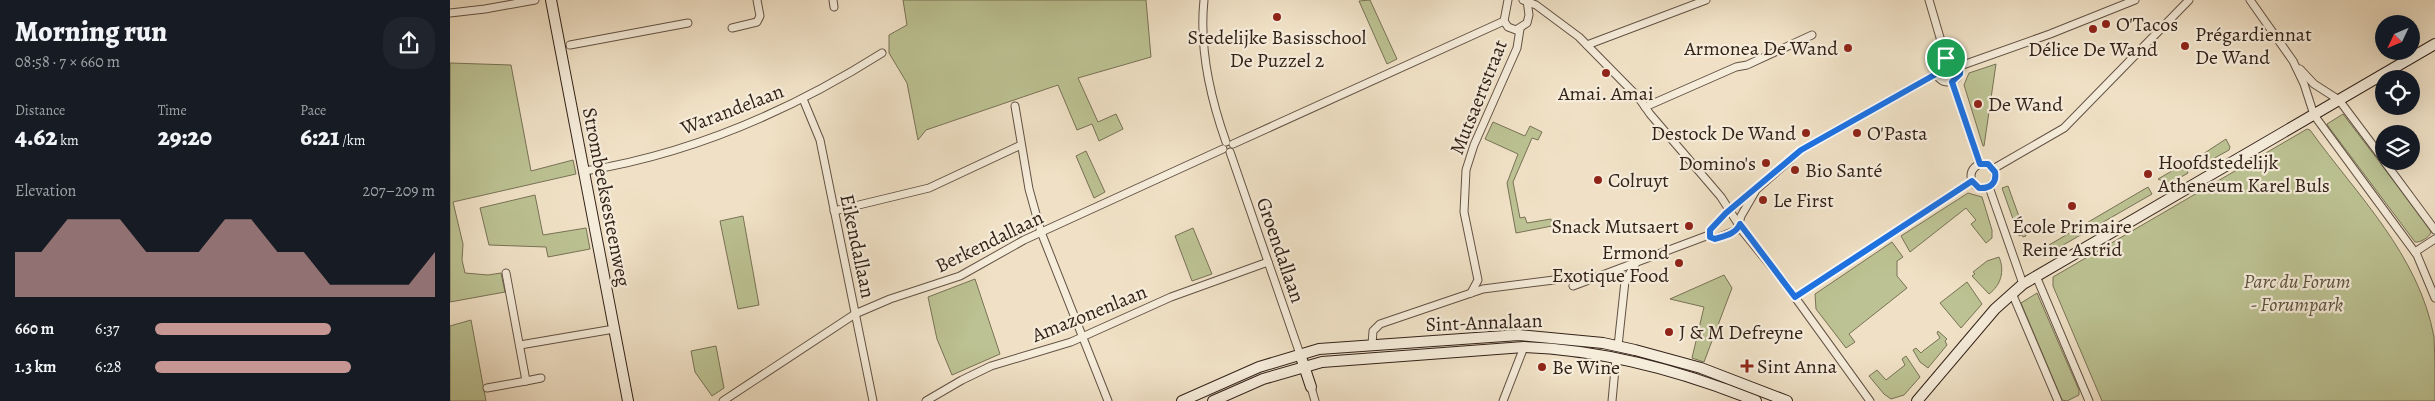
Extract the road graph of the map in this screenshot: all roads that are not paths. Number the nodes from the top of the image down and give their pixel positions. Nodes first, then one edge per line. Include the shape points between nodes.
1 (535, 0) edge
2 (551, 0) edge
3 (757, 0) edge
4 (1204, 0) edge
5 (1508, 0) edge
6 (1526, 0) edge
7 (1706, 0) edge
8 (1929, 0) edge
9 (2135, 0) edge
10 (2189, 0) edge
11 (2250, 0) edge
12 (2181, 4) edge
13 (450, 13) edge
14 (1504, 21) junction
15 (688, 23) dead end
16 (732, 28) dead end
17 (1520, 29) junction
18 (1812, 35) dead end
19 (2435, 44) edge
20 (570, 45) dead end
21 (1587, 45) junction
22 (882, 53) dead end
23 (1946, 58) junction
24 (2293, 61) junction
25 (1960, 66) junction
26 (1936, 74) junction
27 (1952, 82) junction
28 (803, 99) junction
29 (2339, 100) junction
30 (1015, 106) dead end
31 (1645, 107) junction
32 (2314, 115) junction
33 (1020, 144) junction
34 (1228, 147) junction
35 (2375, 149) edge
36 (1980, 164) junction
37 (1993, 169) junction
38 (2391, 170) edge
39 (584, 171) junction
40 (1972, 181) junction
41 (1989, 187) junction
42 (1756, 190) junction
43 (1730, 210) junction
44 (834, 211) junction
45 (1740, 224) junction
46 (2435, 230) edge
47 (1041, 232) junction
48 (1709, 235) junction
49 (2435, 239) edge
50 (2415, 252) junction
51 (1639, 261) junction
52 (1268, 262) junction
53 (506, 273) dead end
54 (2036, 276) junction
55 (1554, 280) dead end
56 (2023, 284) junction
57 (1573, 286) dead end
58 (1471, 293) junction
59 (2012, 293) junction
60 (1795, 297) junction
61 (2435, 298) edge
62 (855, 314) junction
63 (614, 329) junction
64 (1082, 337) junction
65 (1372, 344) junction
66 (520, 346) junction
67 (1618, 346) junction
68 (1524, 347) junction
69 (1616, 358) junction
70 (1301, 359) junction
71 (541, 378) dead end
72 (526, 381) junction
73 (1310, 387) joint
74 (487, 388) dead end
75 (1740, 398) edge
76 (1917, 400) edge
77 (2086, 400) edge
78 (628, 401) edge
79 (723, 401) edge
80 (873, 401) edge
81 (926, 401) edge
82 (1108, 401) edge
83 (1182, 401) edge
84 (1213, 401) edge
85 (1315, 401) edge
86 (1503, 401) edge
87 (1612, 401) edge
88 (1756, 401) edge
89 (1787, 401) edge
90 (1870, 401) edge
91 (2058, 401) edge

1 - 13 street
2 - 39 main road, Strombeeksesteenweg
3 - 16 street via 760,16 757,22
4 - 34 street, Groendallaan via 1203,37 1209,83
5 - 14 street
6 - 17 street, Mutsaertstraat via 1528,19
6 - 21 street
7 - 21 street
8 - 23 street
9 - 25 street
10 - 12 street
11 - 24 street
12 - 37 street via 2064,128
14 - 17 street via 1512,29
14 - 34 street, Berkendallaan
15 - 20 street
17 - 58 street, Mutsaertstraat via 1520,38 1466,170 1464,219 1478,280
18 - 31 street
19 - 29 main road
21 - 31 street
22 - 28 street, Warandelaan
23 - 25 street via 1955,59
23 - 26 street via 1938,64
24 - 29 street via 2312,82
24 - 32 street
25 - 27 street via 1960,74
26 - 27 street via 1943,81
26 - 42 street via 1809,145
27 - 36 street
28 - 39 street, Warandelaan via 707,139
28 - 44 street, Eikendallaan via 820,140
29 - 32 main road
29 - 35 street
30 - 33 street
31 - 43 street
32 - 50 street
32 - 54 main road
33 - 44 street via 929,188
33 - 47 street
34 - 47 street, Berkendallaan
34 - 52 street, Groendallaan
36 - 37 street via 1988,164
36 - 40 street via 1972,171
37 - 41 street via 1996,179
38 - 46 street
39 - 63 main road, Strombeeksesteenweg
40 - 41 street via 1979,188
40 - 60 street
41 - 56 street
42 - 43 street
42 - 45 street via 1741,216
43 - 45 street
43 - 48 street
44 - 62 street, Eikendallaan
45 - 48 street via 1735,231 1717,239
45 - 60 street
47 - 62 street, Berkendallaan via 954,279
47 - 64 street
48 - 51 street
49 - 50 street
50 - 61 street
51 - 57 street
51 - 67 street via 1625,281
52 - 64 street, Amazonenlaan via 1171,297
52 - 70 street, Groendallaan
53 - 66 street
54 - 56 main road
54 - 77 street
55 - 58 street
56 - 59 main road
58 - 65 street via 1380,324 1373,332
59 - 76 main road
59 - 91 street
60 - 90 street
62 - 79 street, Berkendallaan
62 - 80 street, Eikendallaan
63 - 66 street
63 - 78 main road, Strombeeksesteenweg
64 - 81 street, Amazonenlaan via 991,366
64 - 82 street
65 - 67 main road, Sint-Annalaan via 1519,335
65 - 70 main road, Sint-Annalaan via 1341,346
66 - 72 street
67 - 89 main road, Sint-Annalaan via 1702,368
68 - 69 main road, Sint-Annalaan
68 - 70 main road, Sint-Annalaan
68 - 86 street
69 - 75 main road, Sint-Annalaan via 1694,378
69 - 87 street
70 - 73 main road
70 - 83 main road, Sint-Annalaan via 1259,367
70 - 84 main road, Sint-Annalaan
71 - 72 street
72 - 74 street
73 - 85 street
75 - 88 main road, Sint-Annalaan

